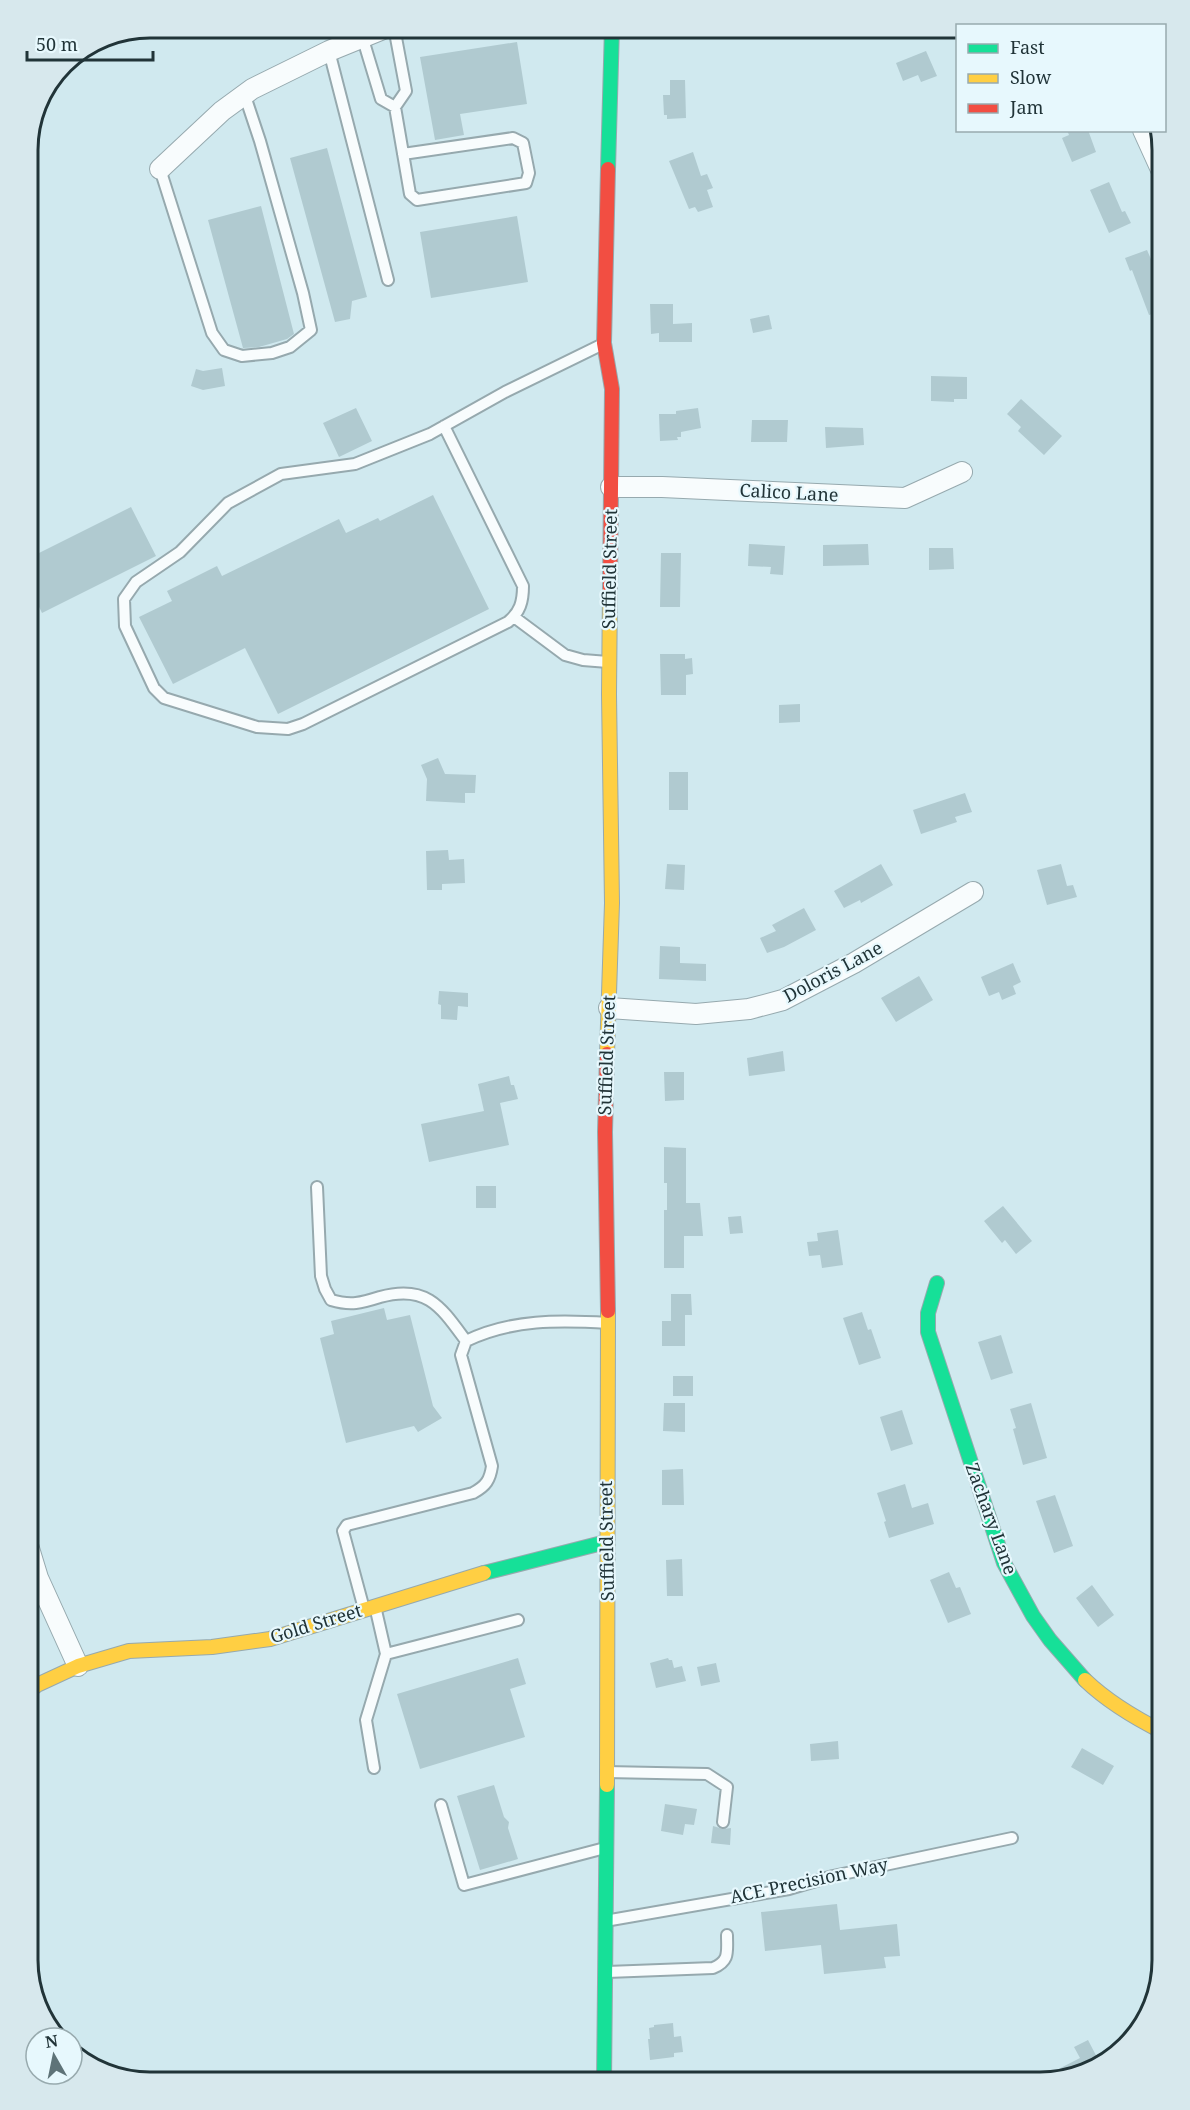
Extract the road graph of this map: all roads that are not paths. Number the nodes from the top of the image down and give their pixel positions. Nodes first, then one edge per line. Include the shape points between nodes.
1 (358, 38) edge
2 (363, 38) edge
3 (396, 38) edge
4 (612, 38) edge
5 (329, 51) junction
6 (244, 93) junction
7 (395, 107) junction
8 (1144, 132) edge
9 (1152, 150) edge
10 (403, 154) junction
11 (160, 169) joint
12 (388, 280) dead end
13 (604, 343) junction
14 (444, 426) junction
15 (962, 472) dead end
16 (611, 487) junction
17 (514, 617) junction
18 (609, 662) junction
19 (973, 892) dead end
20 (609, 1008) junction
21 (317, 1187) dead end
22 (938, 1283) dead end
23 (608, 1323) junction
24 (466, 1341) junction
25 (606, 1542) junction
26 (38, 1578) edge
27 (370, 1608) junction
28 (518, 1620) dead end
29 (386, 1653) junction
30 (78, 1666) junction
31 (38, 1684) edge
32 (1152, 1726) edge
33 (374, 1768) dead end
34 (606, 1772) junction
35 (441, 1805) dead end
36 (723, 1822) dead end
37 (1012, 1838) dead end
38 (605, 1848) junction
39 (605, 1921) junction
40 (727, 1935) dead end
41 (605, 1972) junction
42 (604, 2072) edge

1 - 5 street
2 - 7 lane via 381,99
3 - 7 lane via 406,91
4 - 13 main road, Suffield Street
5 - 6 street
5 - 12 lane
6 - 11 street
6 - 11 lane via 311,330 290,347 272,353 242,356 224,350 212,333
7 - 10 lane
8 - 9 street
10 - 10 lane via 410,194 417,200 526,183 529,173 523,143 513,138
13 - 14 lane
13 - 16 main road, Suffield Street via 612,389
14 - 17 lane via 523,586
14 - 17 lane via 355,464 281,474 228,503 180,552 136,582 124,599 125,626 154,688 164,698 257,727 288,729
15 - 16 street, Calico Lane via 905,498
16 - 18 main road, Suffield Street
17 - 18 lane via 565,655
18 - 20 main road, Suffield Street
19 - 20 street, Doloris Lane via 783,1000 749,1010 696,1014
20 - 23 main road, Suffield Street via 605,1132
21 - 24 lane via 321,1276 331,1300 348,1305 408,1293 428,1298 443,1310
22 - 32 main road, Zachary Lane via 928,1313 928,1332 1004,1563 1038,1626 1060,1656 1115,1706
23 - 24 lane via 531,1323
23 - 25 main road, Suffield Street
24 - 27 lane via 460,1355 492,1466 490,1478 474,1492 347,1525 343,1531
25 - 27 main road, Gold Street via 469,1577
25 - 34 main road, Suffield Street
26 - 30 street
27 - 29 lane
27 - 30 main road, Gold Street via 270,1638 212,1647 129,1651
28 - 29 lane
29 - 33 lane via 366,1720
30 - 31 main road, Gold Street
34 - 36 lane via 708,1774 726,1787
34 - 38 main road, Suffield Street
35 - 38 lane via 464,1885
37 - 39 lane, ACE Precision Way via 789,1888
38 - 39 main road, Suffield Street
39 - 41 main road, Suffield Street
40 - 41 lane via 727,1957 712,1968
41 - 42 main road, Suffield Street

